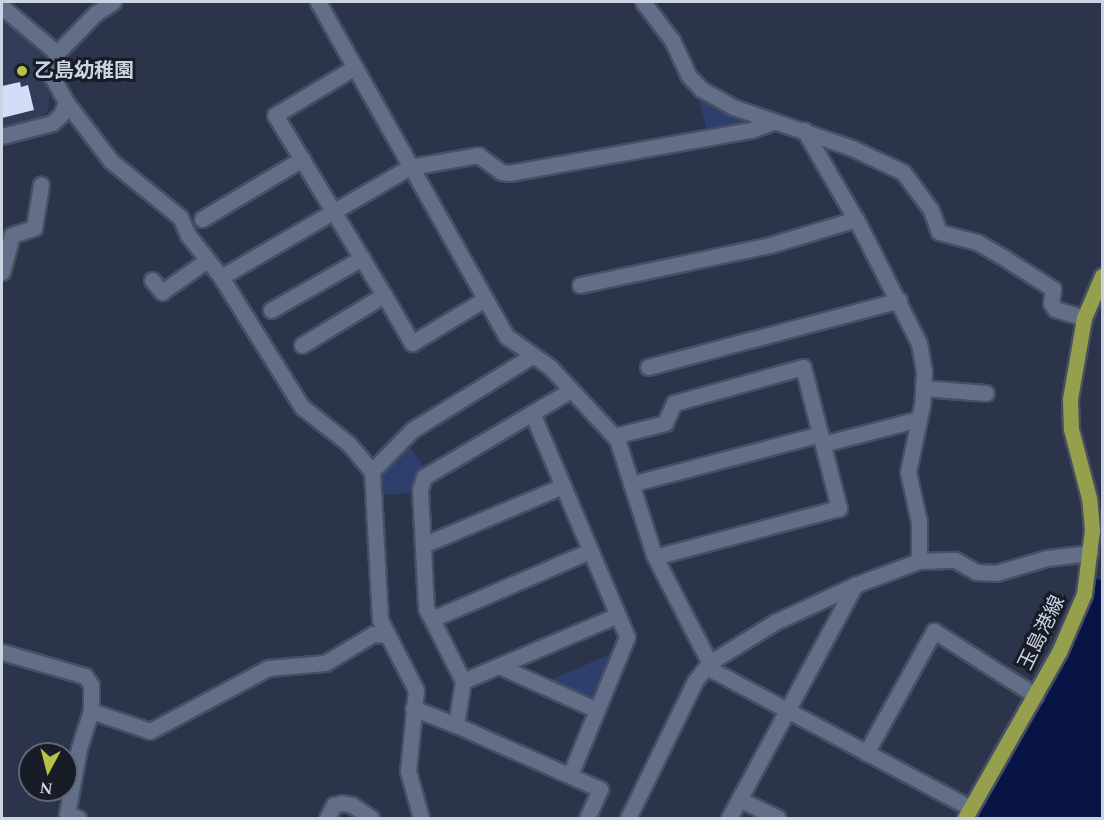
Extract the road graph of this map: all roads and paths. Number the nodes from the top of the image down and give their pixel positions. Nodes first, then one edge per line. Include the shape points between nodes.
1 (113, 2) edge
2 (318, 2) edge
3 (644, 2) edge
4 (2, 7) edge
5 (57, 53) junction
6 (355, 68) junction
7 (66, 102) junction
8 (773, 122) junction
9 (804, 130) junction
10 (2, 136) edge
11 (302, 159) junction
12 (410, 167) junction
13 (41, 185) dead end
14 (333, 210) junction
15 (202, 219) dead end
16 (855, 219) junction
17 (362, 258) junction
18 (207, 260) junction
19 (2, 272) edge
20 (1102, 276) edge
21 (221, 277) junction
22 (152, 280) dead end
23 (580, 285) dead end
24 (384, 295) junction
25 (485, 298) junction
26 (899, 300) junction
27 (271, 310) dead end
28 (1084, 318) junction
29 (302, 345) dead end
30 (532, 356) junction
31 (648, 367) dead end
32 (923, 388) junction
33 (571, 390) junction
34 (986, 393) dead end
35 (532, 413) junction
36 (919, 419) junction
37 (614, 436) junction
38 (821, 439) junction
39 (372, 471) junction
40 (631, 484) junction
41 (563, 486) junction
42 (423, 545) junction
43 (590, 551) junction
44 (1090, 553) junction
45 (655, 557) junction
46 (919, 561) junction
47 (855, 585) junction
48 (618, 615) junction
49 (432, 619) junction
50 (386, 635) junction
51 (2, 652) edge
52 (709, 663) junction
53 (499, 666) junction
54 (463, 681) junction
55 (1035, 695) junction
56 (413, 708) junction
57 (597, 710) junction
58 (91, 711) junction
59 (788, 711) junction
60 (456, 724) junction
61 (866, 753) junction
62 (570, 775) junction
63 (739, 800) junction
64 (340, 811) edge
65 (968, 813) edge
66 (78, 819) edge
67 (327, 819) edge
68 (371, 819) edge
69 (421, 819) edge
70 (588, 819) edge
71 (628, 819) edge
72 (729, 819) edge
73 (778, 819) edge

1 - 5 street via 96,13
2 - 6 street
3 - 8 street via 672,40 688,75 701,89 733,107
4 - 5 street
5 - 7 street via 50,73
6 - 11 street via 275,115
6 - 12 street
7 - 10 street via 61,115 52,123
7 - 18 street via 111,161 180,217
8 - 9 street
8 - 12 street via 509,173 501,172 478,155
9 - 16 street
9 - 28 street via 903,172 931,210 939,232 977,242 1006,259 1053,289 1051,303 1055,309
11 - 14 street
11 - 15 street
12 - 14 street
12 - 25 street
13 - 19 street via 34,228 12,235
14 - 17 street
14 - 21 street
16 - 23 street via 770,245
16 - 26 street
17 - 24 street
17 - 27 street
18 - 21 street
18 - 22 street via 162,292
20 - 28 main road, 玉島港線
21 - 39 street via 302,407 349,444
24 - 25 street via 412,343
24 - 29 street
25 - 30 street via 506,336
26 - 31 street
26 - 32 street via 919,343
28 - 44 main road, 玉島港線 via 1070,399 1071,429 1089,498
30 - 33 street via 550,367
30 - 39 street via 412,430
32 - 34 street
32 - 36 street
33 - 35 street
33 - 37 street
35 - 41 street
35 - 42 street via 424,477 420,489
36 - 38 street
36 - 46 street via 908,472 919,522
37 - 38 street via 665,423 674,403 803,367
37 - 40 street
38 - 40 street
38 - 45 street via 839,508
39 - 50 street via 381,620
40 - 45 street
41 - 42 street
41 - 43 street
42 - 49 street via 426,608
43 - 48 street
43 - 49 street
44 - 46 street via 1047,558 996,573 977,572 955,560
44 - 55 main road, 玉島港線 via 1084,594 1074,623
45 - 52 street
46 - 47 street
47 - 52 street via 775,622
47 - 59 street
48 - 53 street
48 - 57 street via 627,637
49 - 54 street
50 - 56 street via 416,690
50 - 58 street via 373,634 325,663 268,668 150,731
51 - 58 street via 85,676 91,685
52 - 59 street via 733,683
52 - 71 street via 683,700
53 - 54 street
53 - 57 street
54 - 60 street
55 - 61 street via 934,631
55 - 65 main road, 玉島港線
56 - 60 street
56 - 69 street via 408,771
57 - 62 street
58 - 66 street via 79,748 67,814
59 - 61 street
59 - 63 street
60 - 62 street
61 - 65 street
62 - 70 street via 600,789
63 - 72 street
63 - 73 street
64 - 67 street via 333,805
64 - 68 street via 352,805

